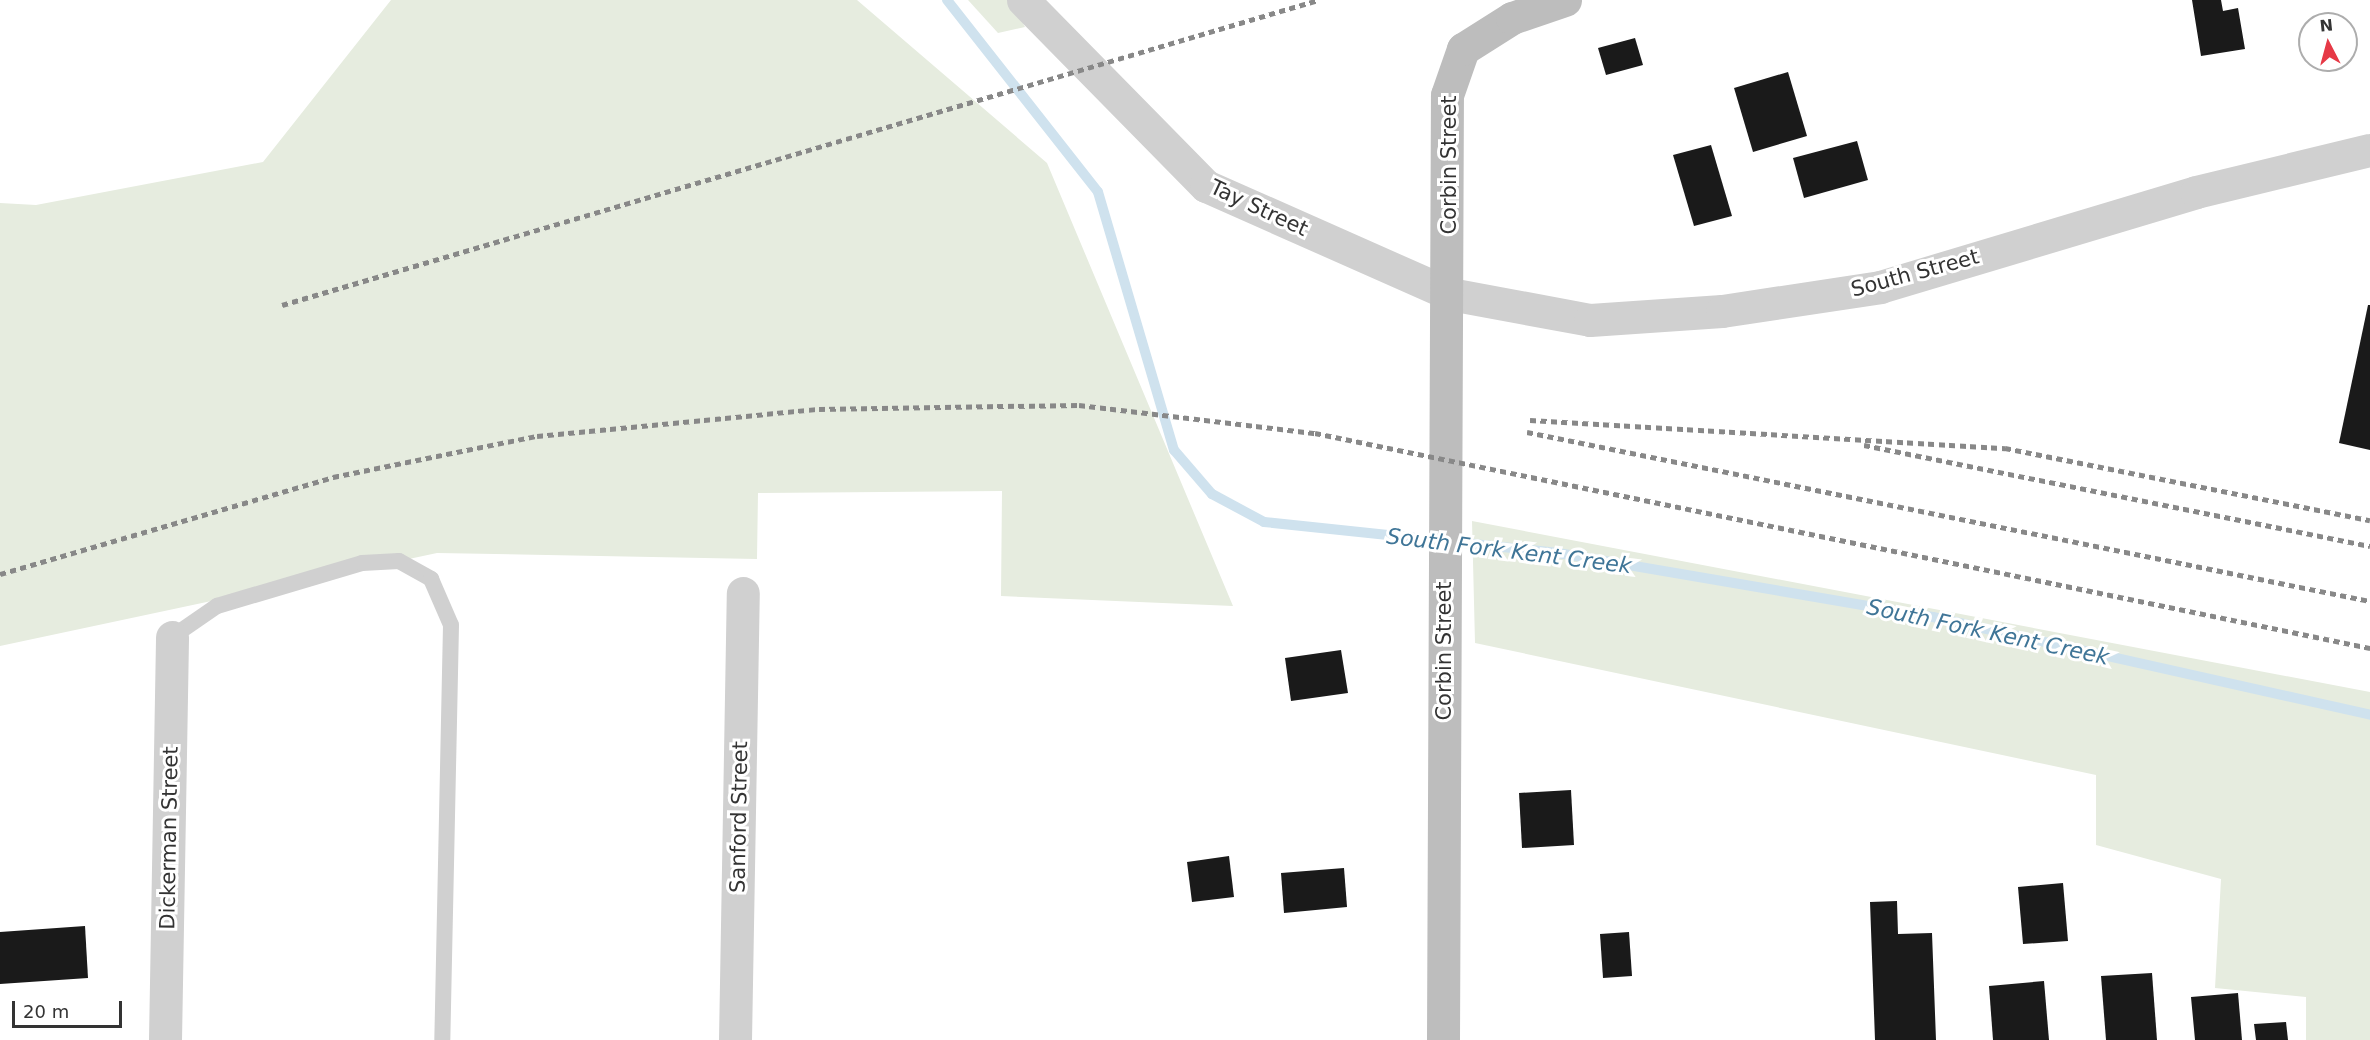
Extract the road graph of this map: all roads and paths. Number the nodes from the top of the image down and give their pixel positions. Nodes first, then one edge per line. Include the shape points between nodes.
1 (1023, 0) edge
2 (1565, 0) edge
3 (2370, 150) edge
4 (1450, 294) junction
5 (743, 593) dead end
6 (172, 637) joint
7 (165, 1040) edge
8 (442, 1040) edge
9 (735, 1040) edge
10 (1443, 1040) edge

1 - 4 street, Tay Street via 1206,186
2 - 4 street, Corbin Street via 1512,18 1463,49 1447,95
3 - 4 street, South Street via 2196,192 1846,292 1722,311 1590,320
4 - 10 street, Corbin Street via 1443,516
5 - 9 street, Sanford Street
6 - 7 street, Dickerman Street
6 - 8 lane via 217,606 362,563 399,561 431,579 451,625

